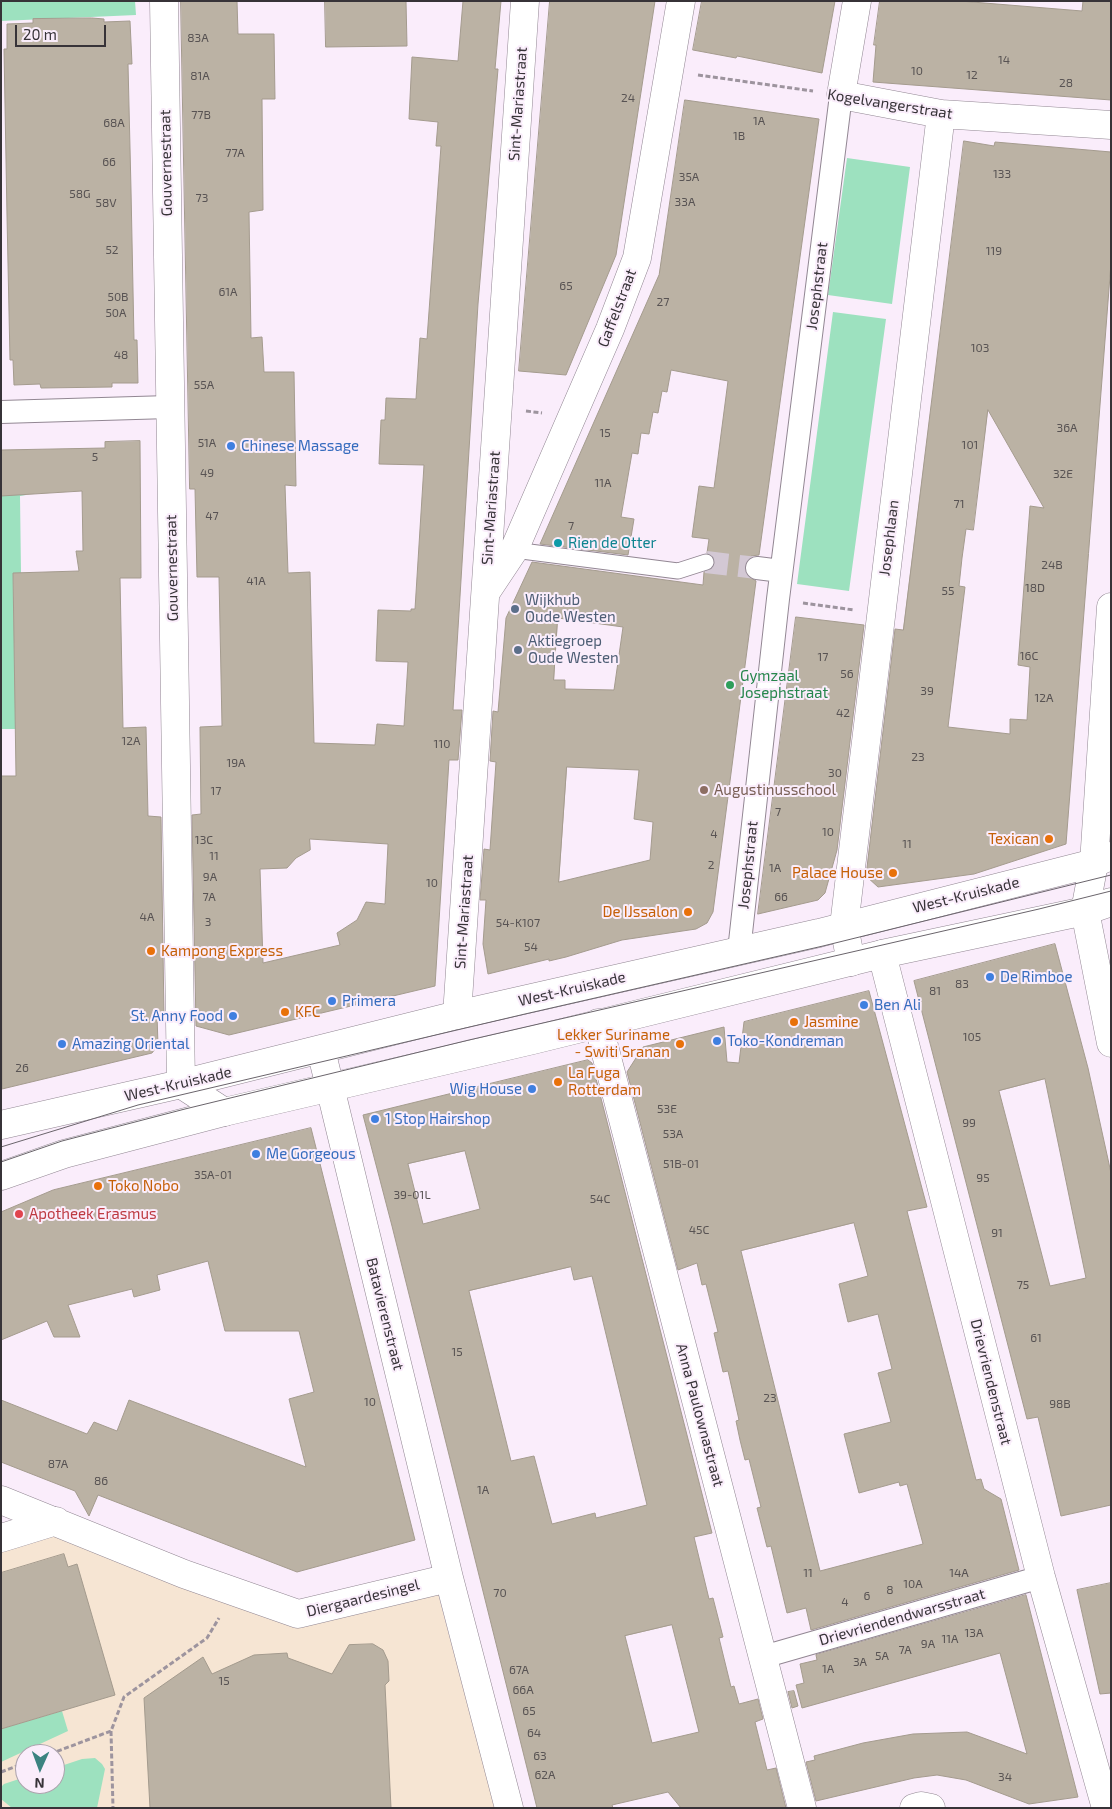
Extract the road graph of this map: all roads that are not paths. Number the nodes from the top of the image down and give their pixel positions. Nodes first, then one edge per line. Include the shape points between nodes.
1 (164, 1) edge
2 (525, 1) edge
3 (681, 1) edge
4 (857, 1) edge
5 (841, 95) junction
6 (941, 114) junction
7 (1111, 125) edge
8 (169, 407) junction
9 (1, 412) edge
10 (514, 550) junction
11 (706, 562) tunnel mouth
12 (758, 568) tunnel mouth
13 (781, 571) junction
14 (486, 593) junction
15 (1111, 607) edge
16 (1102, 859) edge
17 (1111, 902) edge
18 (1086, 911) junction
19 (844, 926) junction
20 (739, 951) junction
21 (882, 954) junction
22 (851, 962) junction
23 (457, 1015) junction
24 (598, 1023) junction
25 (1111, 1043) edge
26 (321, 1050) junction
27 (181, 1084) junction
28 (330, 1088) junction
29 (224, 1112) junction
30 (1, 1125) edge
31 (1, 1176) edge
32 (1, 1500) edge
33 (56, 1521) junction
34 (1, 1538) edge
35 (1041, 1577) junction
36 (449, 1578) junction
37 (763, 1657) junction
38 (509, 1808) edge
39 (802, 1808) edge
40 (914, 1808) edge
41 (931, 1808) edge
42 (1106, 1808) edge

1 - 8 street, Gouvernestraat
2 - 14 street, Sint-Mariastraat
3 - 10 street, Gaffelstraat via 637,258 610,329
4 - 5 street, Josephstraat
5 - 6 street, Kogelvangerstraat
5 - 13 street, Josephstraat
6 - 7 street, Kogelvangerstraat
6 - 19 street, Josephlaan
8 - 9 street
8 - 27 street, Gouvernestraat
10 - 11 lane via 678,572
10 - 14 street, Gaffelstraat
12 - 13 street
13 - 20 street, Josephstraat
14 - 23 street, Sint-Mariastraat
15 - 16 street
16 - 18 street
16 - 19 street, West-Kruiskade
17 - 18 street
18 - 21 street
18 - 25 street
19 - 20 street, West-Kruiskade
19 - 22 street, Josephlaan
20 - 23 street, West-Kruiskade
21 - 22 street
21 - 35 street, Drievriendenstraat
22 - 24 street
23 - 26 street, West-Kruiskade
24 - 28 street
24 - 37 street, Anna Paulownastraat
26 - 27 street, West-Kruiskade
26 - 28 street, Batavierenstraat
27 - 29 street
27 - 30 street, West-Kruiskade
28 - 29 street
28 - 36 street, Batavierenstraat
29 - 31 street via 64,1154
32 - 33 street, Diergaardesingel
33 - 34 street
33 - 36 street, Diergaardesingel via 184,1574 298,1614
35 - 37 street, Drievriendendwarsstraat
35 - 42 street, Drievriendenstraat
36 - 38 street
37 - 39 street, Anna Paulownastraat
40 - 41 street

